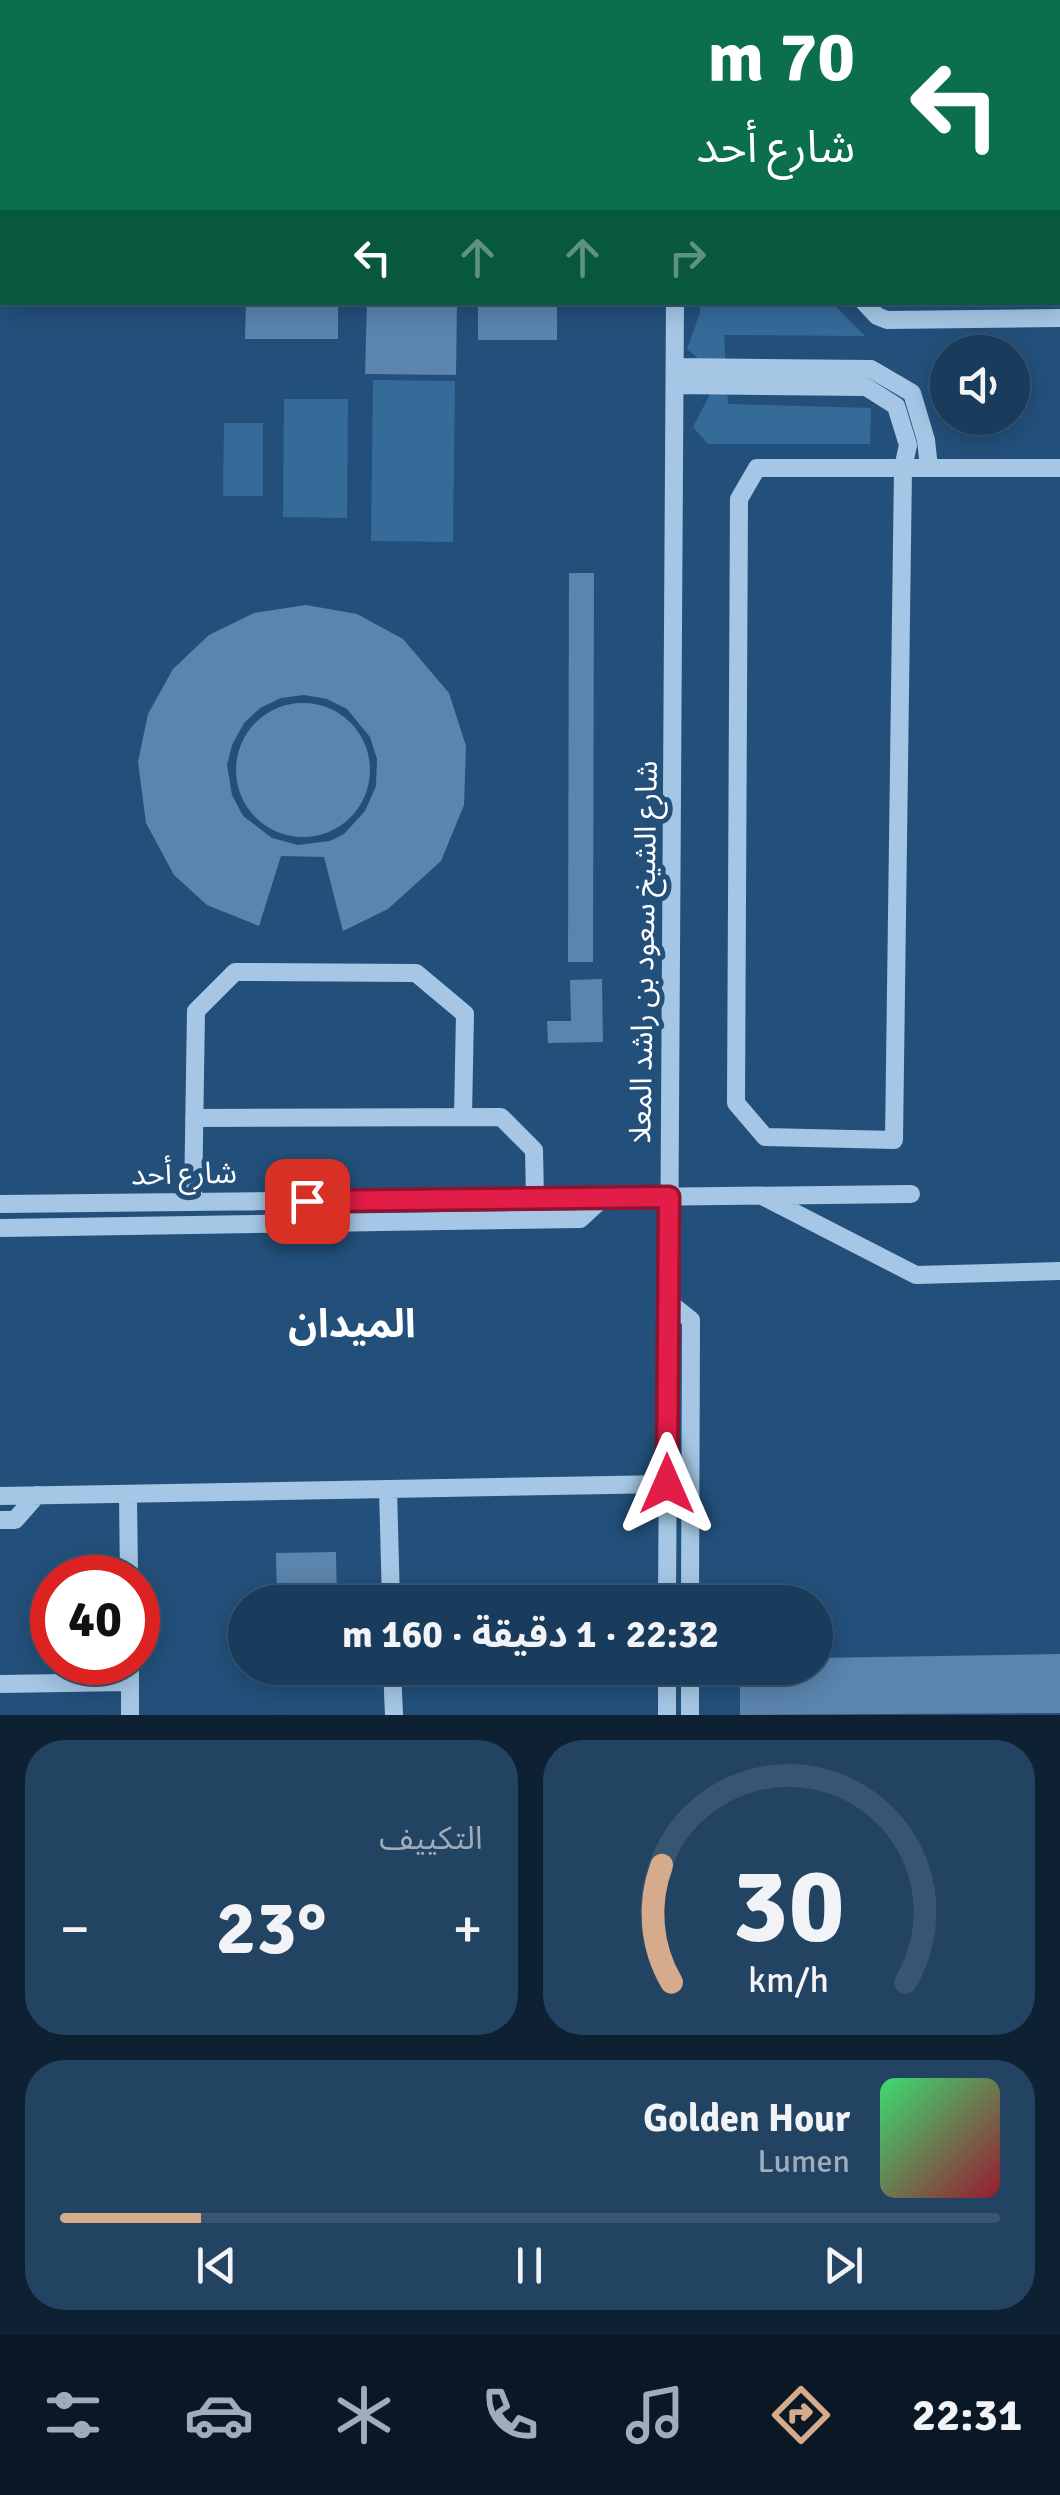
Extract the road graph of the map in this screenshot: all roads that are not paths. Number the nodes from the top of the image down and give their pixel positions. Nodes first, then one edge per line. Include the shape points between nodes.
1 (675, 305) edge
2 (867, 305) edge
3 (1060, 318) edge
4 (676, 376) junction
5 (902, 468) junction
6 (929, 468) junction
7 (1060, 468) edge
8 (463, 1117) junction
9 (194, 1118) junction
10 (911, 1194) dead end
11 (761, 1196) junction
12 (669, 1197) junction
13 (535, 1198) junction
14 (604, 1198) junction
15 (193, 1202) junction
16 (0, 1204) edge
17 (0, 1228) edge
18 (1060, 1271) edge
19 (667, 1302) junction
20 (667, 1484) junction
21 (388, 1489) junction
22 (37, 1495) junction
23 (0, 1496) edge
24 (128, 1496) junction
25 (0, 1520) edge
26 (129, 1555) edge
27 (391, 1585) edge
28 (667, 1585) edge
29 (690, 1585) edge
30 (0, 1684) edge
31 (30, 1684) edge
32 (130, 1685) edge
33 (393, 1685) edge
34 (667, 1685) edge
35 (690, 1685) edge
36 (130, 1715) edge
37 (394, 1715) edge
38 (667, 1715) edge
39 (690, 1715) edge

1 - 4 street, شارع الشيخ سعود بن راشد المعلا
2 - 3 street via 887,320
4 - 5 street via 866,387 896,406 908,445
4 - 6 street via 871,369 912,394
4 - 12 street, شارع الشيخ سعود بن راشد المعلا
5 - 5 street via 894,1140 764,1137 736,1104 739,499 757,468
5 - 6 street
6 - 7 street
8 - 9 street
8 - 9 street via 465,1014 416,973 235,972 196,1011
8 - 13 street via 501,1117 534,1150
9 - 15 street
10 - 11 street, شارع أحد
11 - 12 street, شارع أحد
11 - 18 street via 916,1275
12 - 14 street, شارع أحد
12 - 19 street, شارع الشيخ سعود بن راشد المعلا
13 - 14 street, شارع أحد
13 - 15 street, شارع أحد
14 - 17 street via 580,1219
15 - 16 street, شارع أحد
19 - 20 street, شارع الشيخ سعود بن راشد المعلا
19 - 29 street via 691,1320
20 - 21 street
20 - 28 street, شارع الشيخ سعود بن راشد المعلا
21 - 24 street
21 - 27 street
22 - 23 street
22 - 24 street
22 - 25 street via 16,1520
24 - 26 street
30 - 31 street
32 - 36 street
33 - 37 street
34 - 38 street
35 - 39 street

